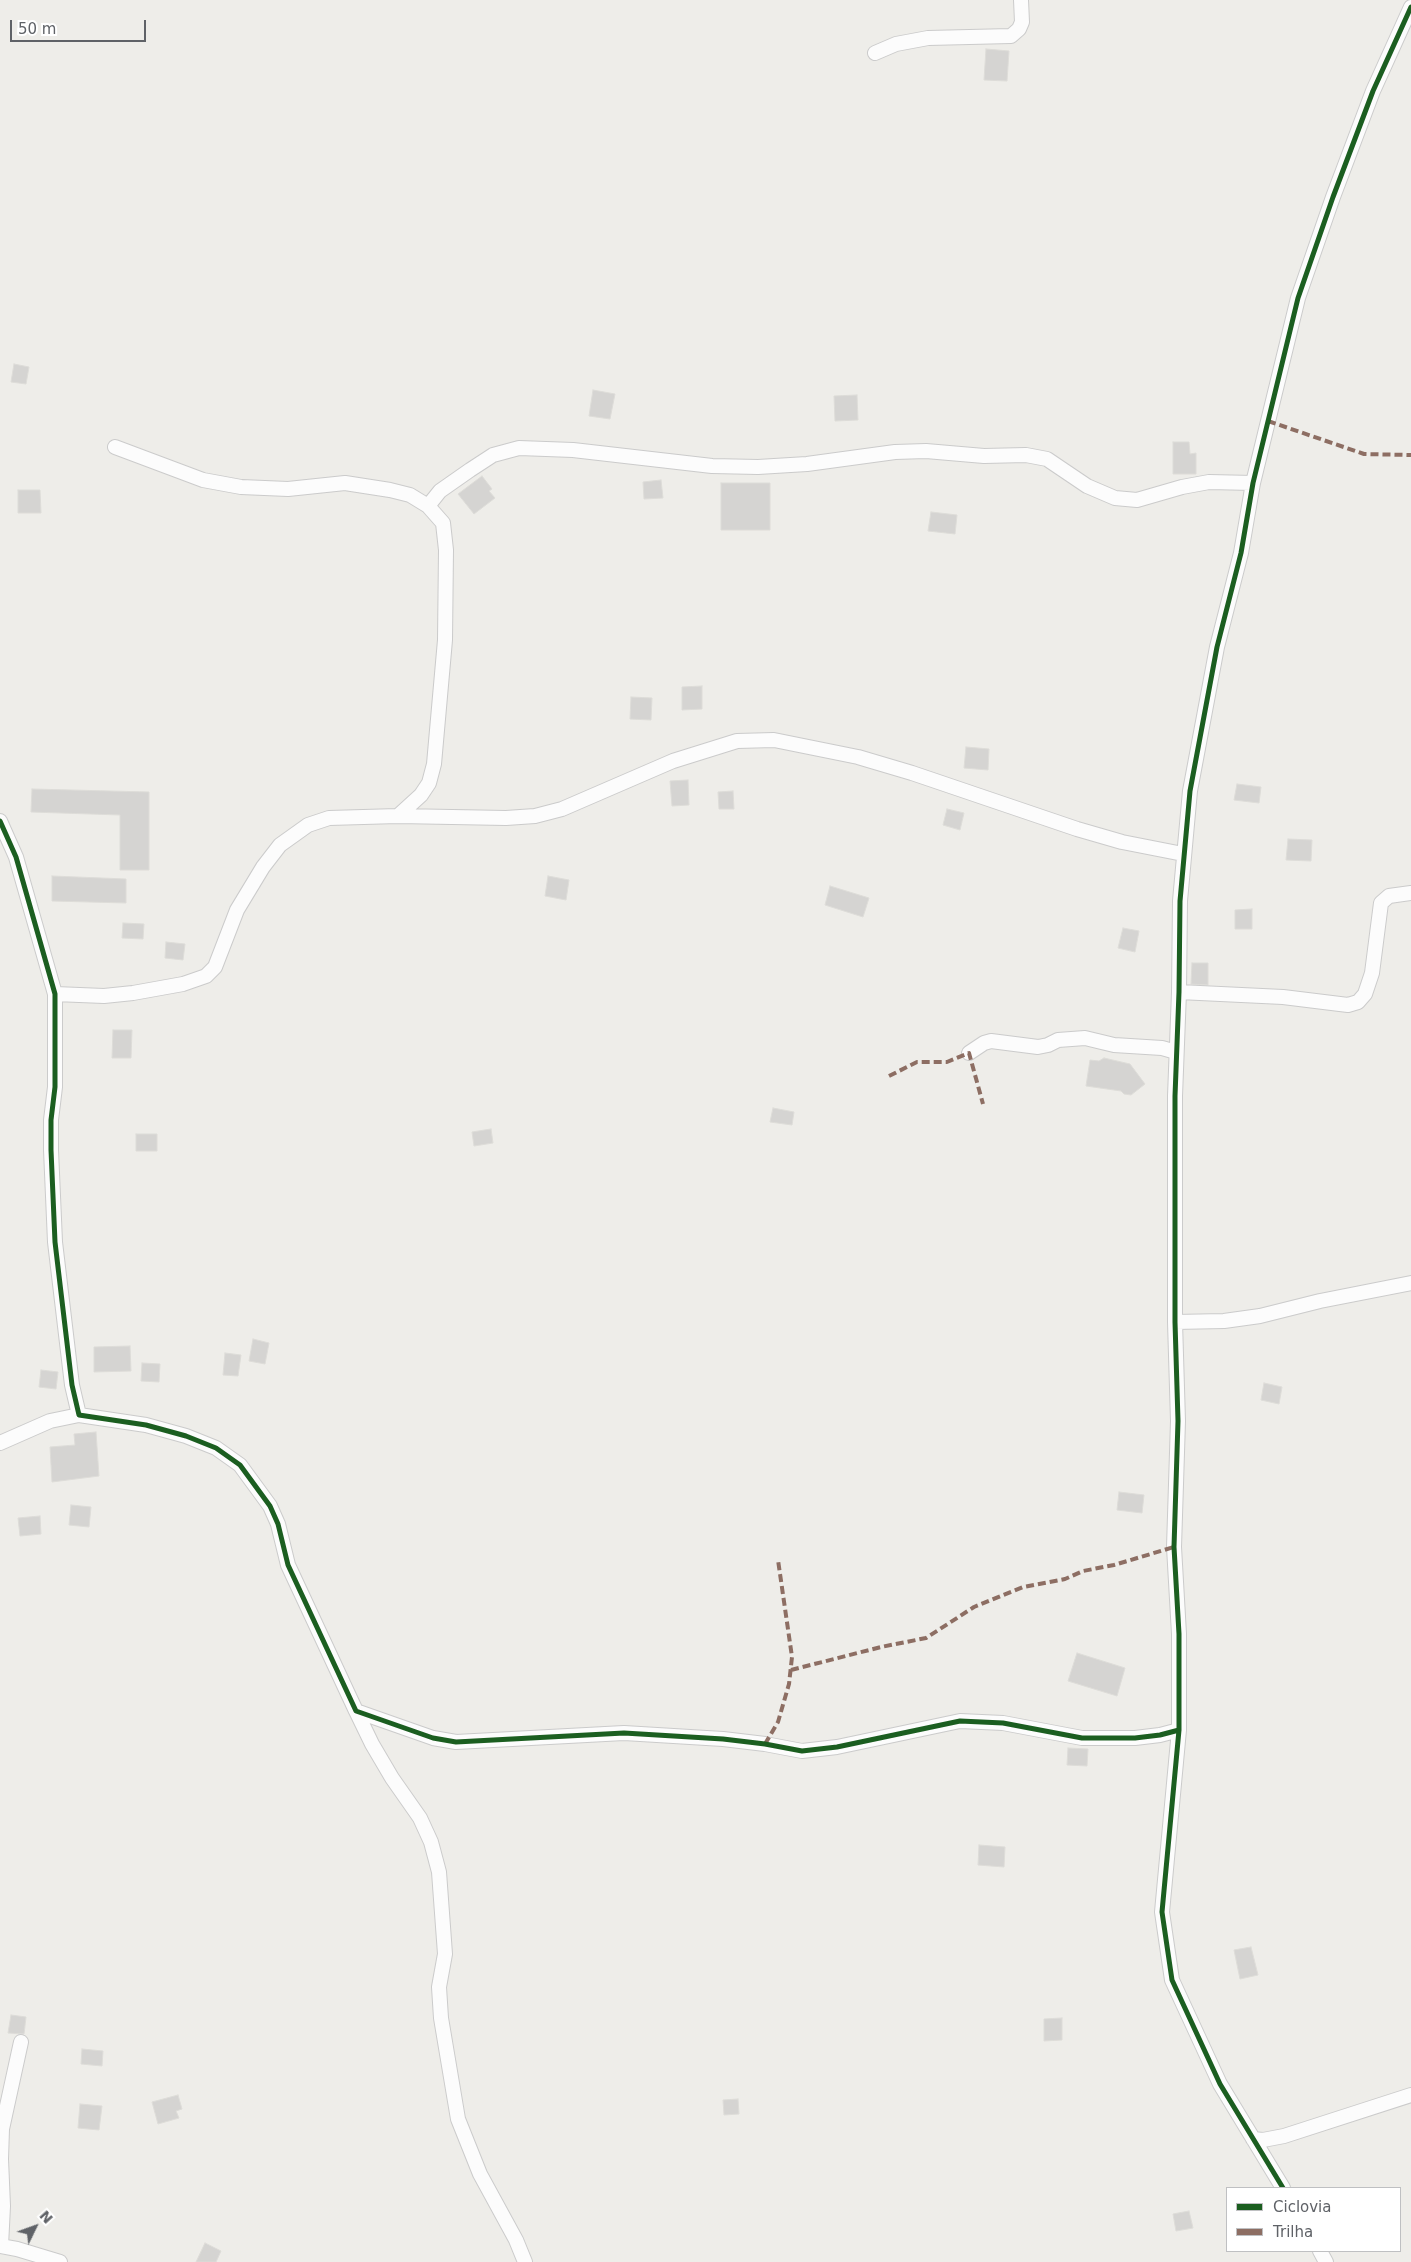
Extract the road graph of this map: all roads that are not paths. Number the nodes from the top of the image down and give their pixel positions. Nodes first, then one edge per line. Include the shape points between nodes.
1 (1021, 0) edge
2 (1411, 7) edge
3 (1408, 24) edge
4 (875, 52) dead end
5 (115, 447) dead end
6 (1253, 483) junction
7 (428, 506) junction
8 (398, 816) junction
9 (0, 821) edge
10 (1183, 854) junction
11 (1411, 893) edge
12 (1179, 992) junction
13 (55, 994) junction
14 (1176, 1052) junction
15 (969, 1054) dead end
16 (1411, 1284) edge
17 (1175, 1322) junction
18 (79, 1415) junction
19 (0, 1443) edge
20 (356, 1711) junction
21 (1179, 1730) junction
22 (21, 2042) dead end
23 (1411, 2095) edge
24 (1253, 2138) junction
25 (1282, 2187) edge
26 (1, 2246) edge
27 (60, 2262) edge
28 (525, 2262) edge

1 - 4 street via 1022,22 1011,36 928,38
2 - 3 street
3 - 6 street via 1373,91 1298,298
5 - 7 street via 203,480 241,487 288,489 345,482 410,494
6 - 7 street via 1209,482 1137,500 1115,498 1087,486 1047,459 1026,455 895,452 758,467 712,466 573,450 519,448 493,455 440,491
6 - 10 street via 1241,553 1217,647 1190,791
7 - 8 street via 443,524 446,550 445,640 437,739 429,783
8 - 10 street via 535,816 562,809 706,750 737,741 774,740 858,757 1077,829
8 - 13 street via 329,818 308,825 280,845 237,910 222,953 206,976 184,984 133,993 104,996
9 - 13 street via 16,857
10 - 12 street
11 - 12 street via 1389,896 1381,903 1372,973 1365,994 1358,1002 1348,1005 1283,997
12 - 14 street
13 - 18 street via 55,1087 51,1142 55,1242 72,1385
14 - 15 street via 1077,1038 1038,1047 991,1041
14 - 17 street
16 - 17 street via 1260,1316
17 - 21 street via 1178,1421 1174,1547 1179,1634
18 - 19 street via 50,1422
18 - 20 street via 186,1436 216,1448 240,1465 270,1506 288,1565
20 - 21 street via 433,1738 456,1742 624,1733 723,1739 802,1751 960,1721 1003,1723 1082,1738 1160,1736
20 - 28 street via 372,1744 432,1842 439,1872 446,1954 440,1987 441,2018 458,2119 480,2174
21 - 24 street via 1162,1912 1167,1953 1172,1980 1197,2036 1220,2084
22 - 26 street via 2,2129 4,2206
23 - 24 street via 1284,2136 1263,2140
24 - 25 street
26 - 27 street

